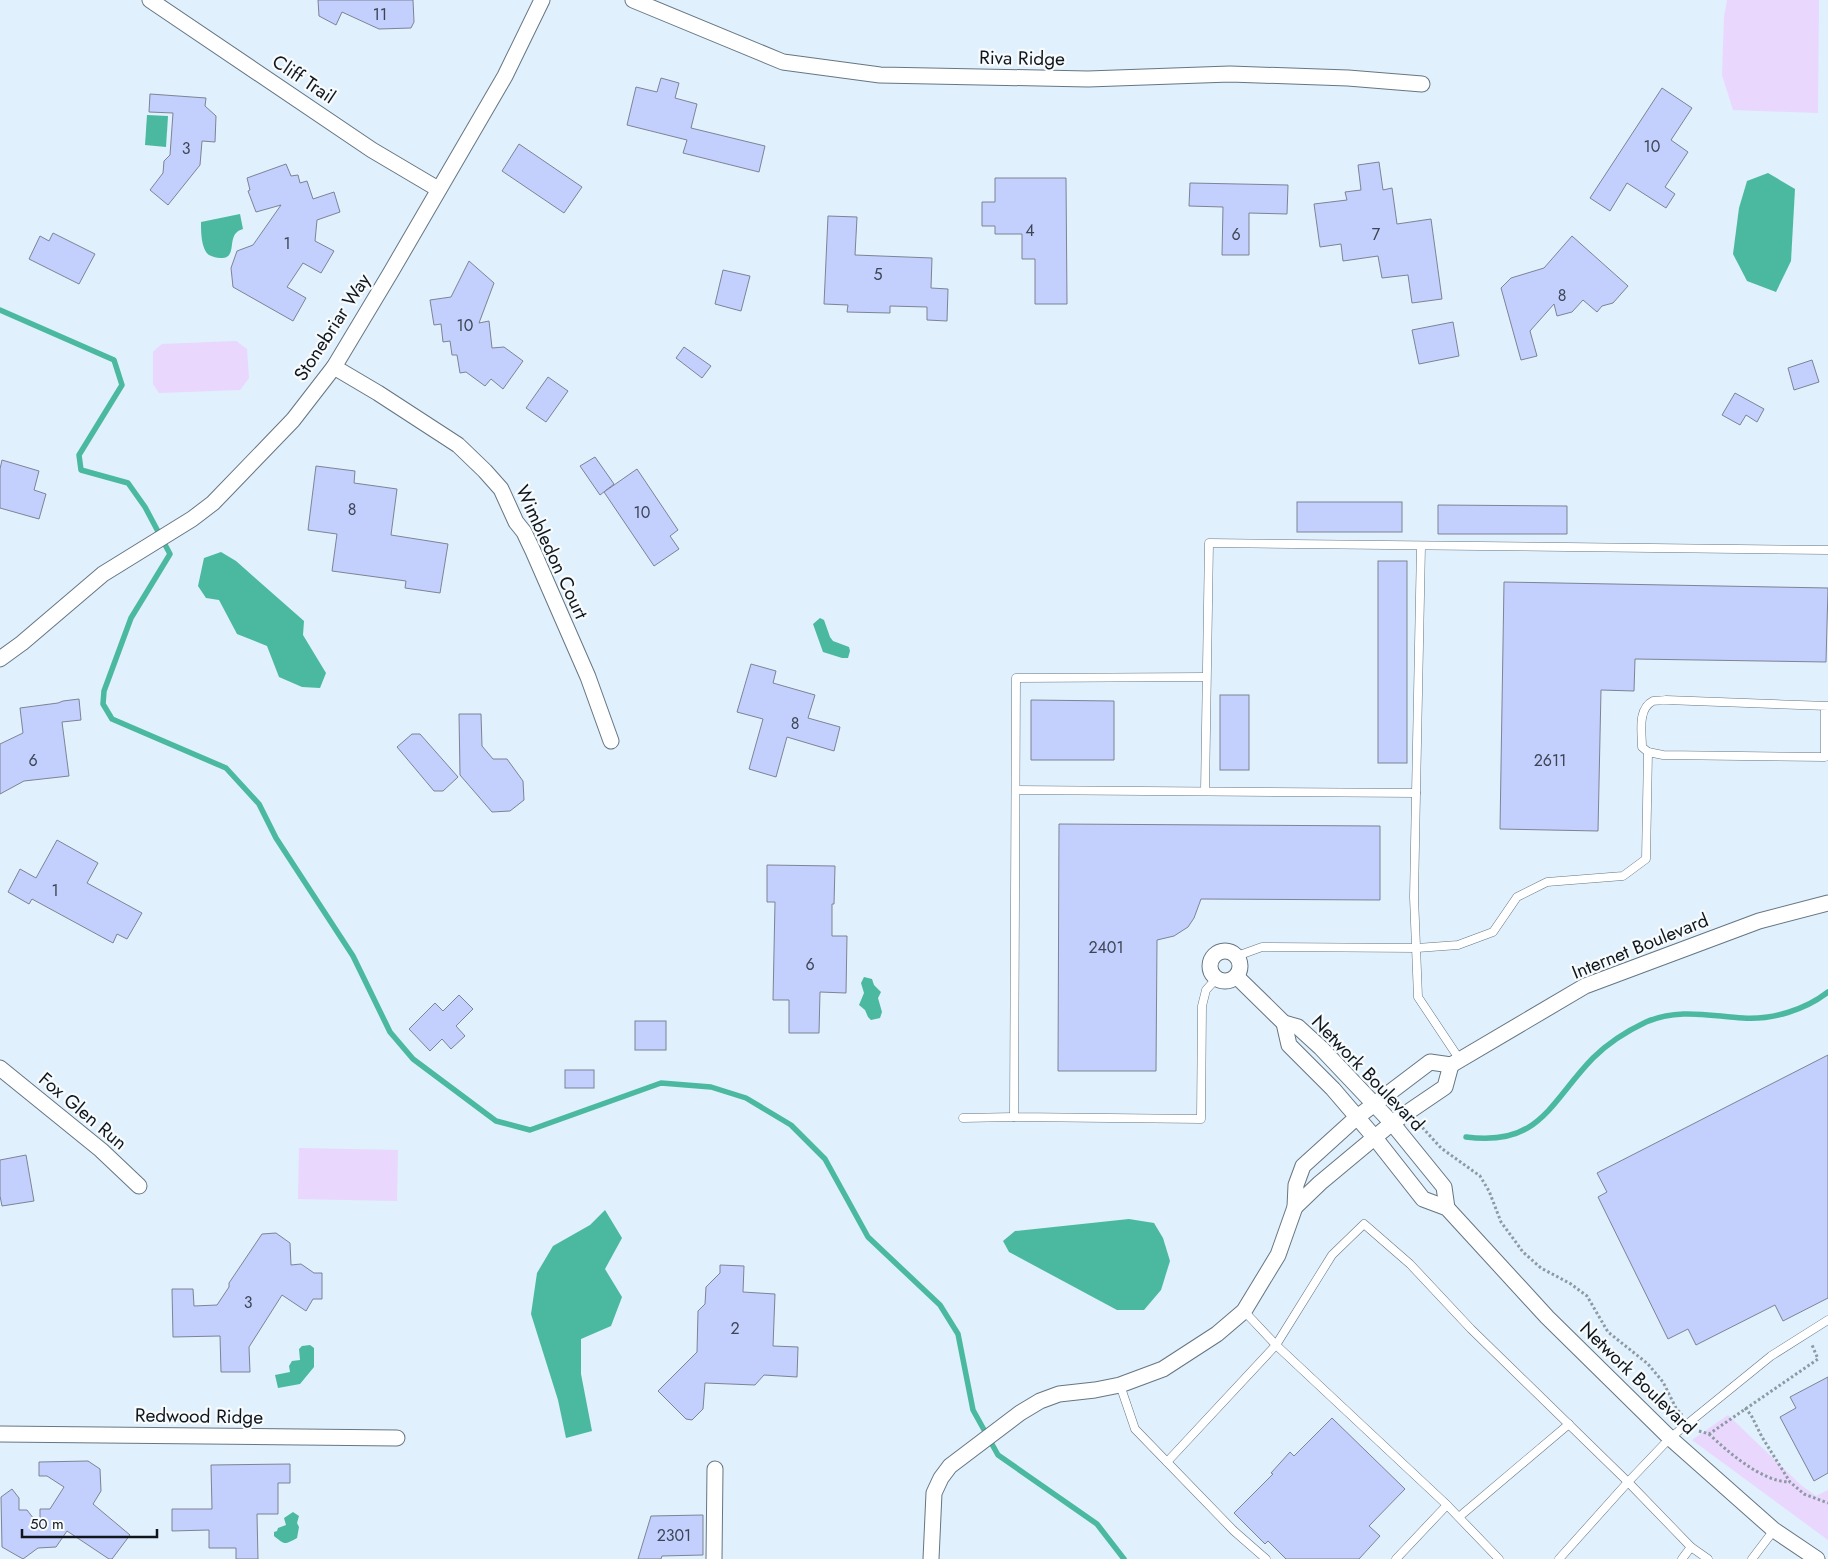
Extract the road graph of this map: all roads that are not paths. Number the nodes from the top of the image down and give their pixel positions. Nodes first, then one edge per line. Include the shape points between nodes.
1 (150, 0) edge
2 (542, 0) edge
3 (633, 0) edge
4 (1422, 84) dead end
5 (438, 189) junction
6 (334, 367) junction
7 (1421, 546) junction
8 (1828, 550) edge
9 (0, 658) edge
10 (1206, 678) junction
11 (1826, 706) edge
12 (611, 741) dead end
13 (1648, 752) junction
14 (1016, 790) junction
15 (1205, 791) junction
16 (1416, 793) junction
17 (1828, 903) edge
18 (1417, 948) junction
19 (1237, 956) junction
20 (1237, 976) junction
21 (1216, 979) junction
22 (1284, 1022) junction
23 (1455, 1063) junction
24 (0, 1068) edge
25 (1374, 1104) junction
26 (1014, 1117) junction
27 (964, 1118) dead end
28 (1356, 1118) junction
29 (1392, 1123) junction
30 (1375, 1138) junction
31 (139, 1186) dead end
32 (1296, 1208) junction
33 (1447, 1208) junction
34 (1244, 1310) junction
35 (1828, 1320) edge
36 (1276, 1345) junction
37 (1120, 1385) junction
38 (1569, 1424) junction
39 (0, 1434) edge
40 (397, 1438) dead end
41 (1670, 1438) junction
42 (1167, 1462) junction
43 (715, 1469) dead end
44 (1628, 1482) junction
45 (1447, 1505) junction
46 (1459, 1517) junction
47 (1774, 1530) junction
48 (1691, 1548) junction
49 (714, 1559) edge
50 (931, 1559) edge
51 (1266, 1559) edge
52 (1396, 1559) edge
53 (1499, 1559) edge
54 (1558, 1559) edge
55 (1682, 1559) edge
56 (1708, 1559) edge
57 (1752, 1559) edge
58 (1817, 1559) edge

1 - 5 street, Cliff Trail via 372,150
2 - 5 street, Stonebriar Way via 505,76
3 - 4 street, Riva Ridge via 782,62 880,75 1088,79 1230,74
5 - 6 street, Stonebriar Way
6 - 9 street, Stonebriar Way via 293,420 213,503 103,574
6 - 12 street, Wimbledon Court via 458,445 501,489 533,551 588,677
7 - 8 lane
7 - 10 lane via 1209,543
7 - 16 lane
10 - 14 lane via 1016,678
10 - 15 lane
11 - 13 lane via 1824,757 1663,755
11 - 13 lane via 1654,701 1642,716 1642,747
13 - 18 lane via 1646,859 1623,876 1548,882 1517,897 1492,932 1458,945
14 - 15 lane
14 - 26 lane
15 - 16 lane
16 - 18 lane via 1414,897
17 - 23 street, Internet Boulevard via 1758,921 1585,986
18 - 19 lane via 1262,947
18 - 23 lane via 1418,997
19 - 20 street via 1240,967
19 - 21 street via 1229,951 1214,955 1210,970
20 - 21 street via 1227,982
20 - 22 street, Network Boulevard
21 - 26 lane via 1206,990 1202,1006 1201,1119
22 - 25 street, Network Boulevard via 1298,1026
22 - 28 street, Network Boulevard via 1290,1045
23 - 25 street via 1430,1062
23 - 29 street via 1445,1087
24 - 31 street, Fox Glen Run via 101,1150
25 - 28 street
25 - 29 street, Network Boulevard
26 - 27 lane
28 - 30 street, Network Boulevard
28 - 32 street via 1303,1166 1296,1185
29 - 30 street
29 - 33 street, Network Boulevard via 1444,1187
30 - 32 street via 1320,1183
30 - 33 street, Network Boulevard via 1423,1199
32 - 34 street via 1278,1255
33 - 41 street, Network Boulevard via 1546,1316
34 - 36 lane
34 - 37 street via 1217,1334 1163,1369
35 - 41 lane via 1771,1356
36 - 38 lane via 1332,1255 1364,1224 1410,1264 1471,1329
36 - 42 lane
36 - 45 lane
37 - 42 lane via 1135,1429
37 - 50 street via 1059,1394 1040,1401 950,1466 934,1493
38 - 44 lane
38 - 46 lane
39 - 40 street, Redwood Ridge
41 - 44 lane
41 - 47 street, Network Boulevard
42 - 51 lane
43 - 49 street
44 - 48 lane
44 - 54 lane
45 - 46 lane
45 - 52 lane
46 - 53 lane
47 - 57 lane
47 - 58 street, Network Boulevard
48 - 55 lane
48 - 56 lane

